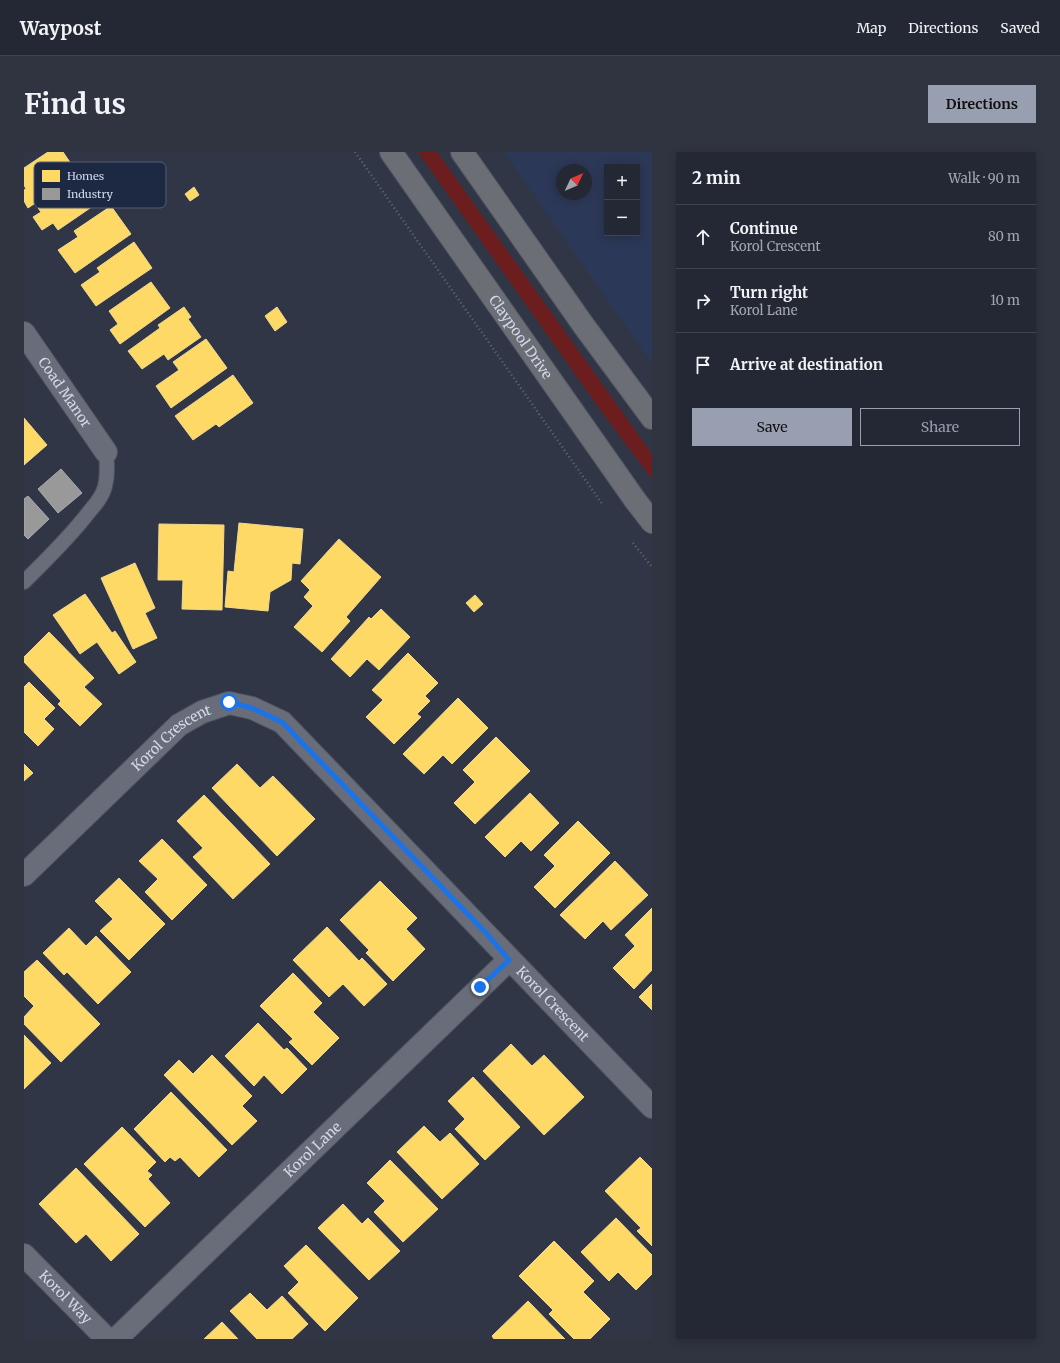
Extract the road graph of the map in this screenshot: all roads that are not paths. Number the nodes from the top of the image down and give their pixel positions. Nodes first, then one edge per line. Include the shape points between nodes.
1 (391, 152) edge
2 (462, 152) edge
3 (24, 332) edge
4 (652, 418) edge
5 (106, 452) joint
6 (652, 522) edge
7 (24, 582) edge
8 (24, 875) edge
9 (509, 960) junction
10 (652, 1107) edge
11 (24, 1255) edge
12 (107, 1339) edge
13 (116, 1339) edge

1 - 6 main road, Claypool Drive
2 - 4 main road
3 - 5 street, Coad Manor
5 - 7 lane via 108,468 105,487 98,501 77,528
8 - 9 street, Korol Crescent via 179,725 202,712 229,702 252,708 282,722 487,934
9 - 10 street, Korol Crescent
9 - 13 street, Korol Lane
11 - 12 street, Korol Way

